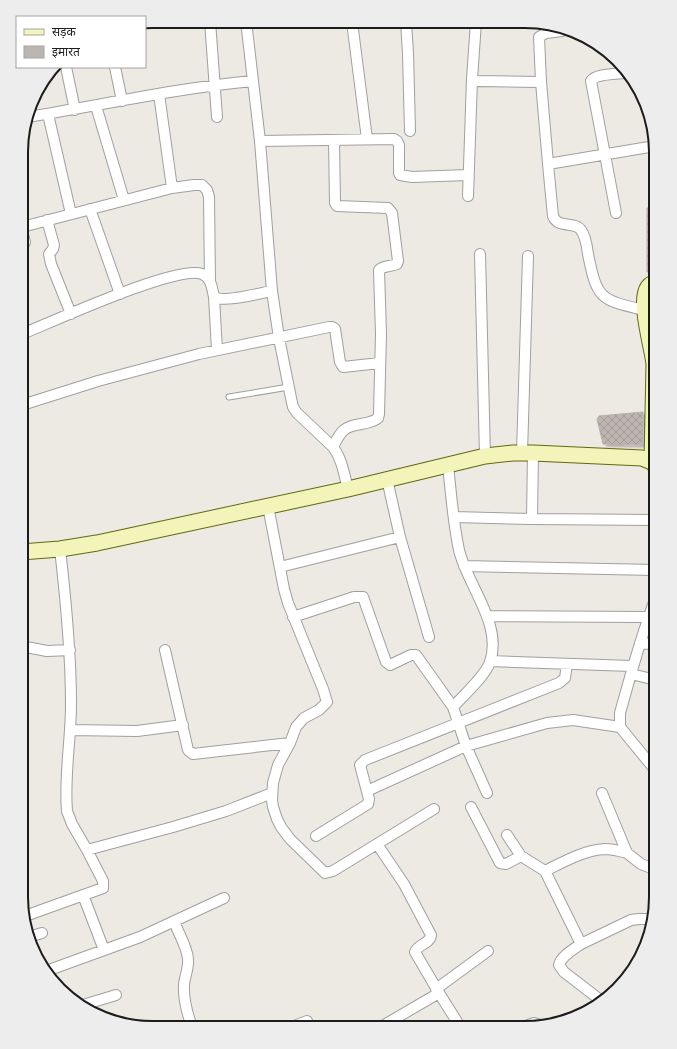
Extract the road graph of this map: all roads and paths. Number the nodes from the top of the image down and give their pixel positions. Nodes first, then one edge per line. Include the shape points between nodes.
1 (211, 28) edge
2 (247, 28) edge
3 (353, 28) edge
4 (406, 28) edge
5 (476, 28) edge
6 (556, 32) edge
7 (66, 68) edge
8 (115, 68) edge
9 (620, 73) edge
10 (472, 79) junction
11 (253, 81) junction
12 (541, 82) junction
13 (215, 84) junction
14 (159, 94) junction
15 (122, 101) junction
16 (96, 106) junction
17 (75, 110) junction
18 (48, 114) junction
19 (33, 116) edge
20 (217, 117) dead end
21 (410, 131) dead end
22 (367, 139) junction
23 (334, 140) junction
24 (260, 141) junction
25 (649, 147) edge
26 (604, 154) junction
27 (548, 164) junction
28 (468, 175) junction
29 (172, 188) junction
30 (468, 196) dead end
31 (124, 200) junction
32 (90, 209) junction
33 (616, 213) dead end
34 (71, 214) junction
35 (47, 220) junction
36 (28, 225) edge
37 (480, 254) dead end
38 (528, 256) dead end
39 (210, 282) junction
40 (649, 286) edge
41 (272, 291) junction
42 (120, 294) junction
43 (214, 297) junction
44 (644, 310) junction
45 (71, 314) junction
46 (28, 332) edge
47 (649, 337) edge
48 (279, 338) junction
49 (217, 350) junction
50 (380, 362) junction
51 (289, 387) junction
52 (229, 397) dead end
53 (28, 403) edge
54 (333, 447) junction
55 (527, 453) junction
56 (485, 456) junction
57 (649, 462) edge
58 (448, 465) junction
59 (387, 479) junction
60 (348, 489) junction
61 (268, 506) junction
62 (454, 517) junction
63 (532, 519) junction
64 (649, 520) edge
65 (400, 537) junction
66 (60, 549) junction
67 (28, 552) edge
68 (464, 566) junction
69 (280, 567) junction
70 (649, 570) edge
71 (487, 616) junction
72 (293, 617) junction
73 (648, 617) joint
74 (429, 637) dead end
75 (640, 643) junction
76 (649, 644) edge
77 (28, 647) edge
78 (70, 650) junction
79 (165, 650) dead end
80 (490, 661) junction
81 (567, 664) junction
82 (632, 670) junction
83 (649, 677) edge
84 (453, 707) junction
85 (458, 722) junction
86 (182, 725) junction
87 (620, 727) junction
88 (70, 730) junction
89 (290, 743) junction
90 (466, 746) junction
91 (649, 762) edge
92 (367, 791) junction
93 (272, 793) junction
94 (487, 793) dead end
95 (602, 793) dead end
96 (471, 807) dead end
97 (434, 809) dead end
98 (507, 835) dead end
99 (316, 836) dead end
100 (377, 844) junction
101 (87, 850) junction
102 (627, 853) junction
103 (521, 856) junction
104 (649, 867) edge
105 (545, 871) junction
106 (83, 895) junction
107 (224, 898) dead end
108 (29, 914) edge
109 (647, 919) edge
110 (174, 921) junction
111 (42, 933) dead end
112 (34, 935) edge
113 (581, 944) junction
114 (104, 950) junction
115 (488, 951) dead end
116 (52, 969) edge
117 (438, 991) junction
118 (116, 996) dead end
119 (597, 997) edge
120 (89, 1003) edge
121 (190, 1021) edge
122 (390, 1021) edge
123 (457, 1021) edge

1 - 13 street
2 - 11 street
3 - 22 street
4 - 21 street
5 - 10 street
6 - 12 street via 539,37
7 - 17 street
8 - 15 street
9 - 26 street via 597,76 591,81
10 - 12 street
10 - 28 street
11 - 13 street
11 - 24 street
12 - 27 street
13 - 14 street
13 - 20 street
14 - 15 street
14 - 29 street
15 - 16 street
16 - 17 street
16 - 31 street
17 - 18 street
18 - 19 street
18 - 34 street
22 - 23 street
22 - 28 street via 389,138 397,141 400,150 400,175
23 - 24 street
23 - 50 street via 337,206 388,208 392,213 398,261 395,265 385,266 379,270
24 - 41 street
25 - 26 street
26 - 27 street
26 - 33 street
27 - 44 street via 555,221 581,229 593,279 601,294 617,304
28 - 30 street
29 - 31 street
29 - 39 street via 194,184 202,185 207,190
31 - 32 street
32 - 34 street
32 - 42 street
34 - 35 street
35 - 36 street
35 - 45 street via 54,245 49,254 50,264
37 - 56 street
38 - 55 street
39 - 42 street via 207,276 201,273 182,273
39 - 43 street
40 - 44 street via 644,298
41 - 43 street via 228,299
41 - 48 street
42 - 45 street
43 - 49 street
44 - 47 street
45 - 46 street
48 - 49 street
48 - 50 street via 332,327 336,332 343,367
48 - 51 street
49 - 53 street via 98,381
50 - 54 street via 378,418 347,428 340,434
51 - 52 lane
51 - 54 street via 293,407 297,413
54 - 60 street via 341,460
55 - 56 street
55 - 57 street via 642,458
55 - 63 street
56 - 58 street
58 - 59 street
58 - 62 street
59 - 60 street
59 - 65 street
60 - 61 street
61 - 66 street
61 - 69 street
62 - 63 street
62 - 68 street
63 - 64 street
65 - 69 street
65 - 74 street
66 - 67 street
66 - 78 street
68 - 70 street
68 - 71 street
69 - 72 street
71 - 73 street
71 - 80 street via 492,641
72 - 84 street via 354,597 363,597 386,662 390,665 396,664 411,655 416,655
72 - 89 street via 327,702 299,723
73 - 75 street
75 - 76 street
75 - 82 street
77 - 78 street via 47,651
78 - 88 street
79 - 86 street
80 - 81 street
80 - 84 street via 488,669
81 - 82 street
81 - 85 street via 565,678 559,683
82 - 83 street
82 - 87 street via 620,713
84 - 85 street
85 - 90 street
85 - 92 street via 362,762 360,769
86 - 88 street via 137,731
86 - 89 street via 188,750 193,754
87 - 90 street via 573,720 561,721
87 - 91 street
88 - 101 street via 67,811
89 - 93 street via 278,765
90 - 92 street
90 - 94 street
92 - 99 street via 369,802 366,806
93 - 100 street via 276,819 281,827 325,873
93 - 101 street via 174,828
95 - 102 street
96 - 103 street via 500,863 506,864
97 - 100 street
98 - 103 street
100 - 117 street via 404,884 431,935 415,952
101 - 106 street via 104,885 99,890
102 - 104 street
102 - 105 street via 597,850
103 - 105 street
105 - 113 street
106 - 108 street
106 - 114 street
107 - 110 street
109 - 113 street via 620,924
110 - 114 street
110 - 121 street via 187,955 184,996
111 - 112 street
113 - 119 street via 563,958 559,965 564,972
114 - 116 street
115 - 117 street
117 - 122 street
117 - 123 street
118 - 120 street

